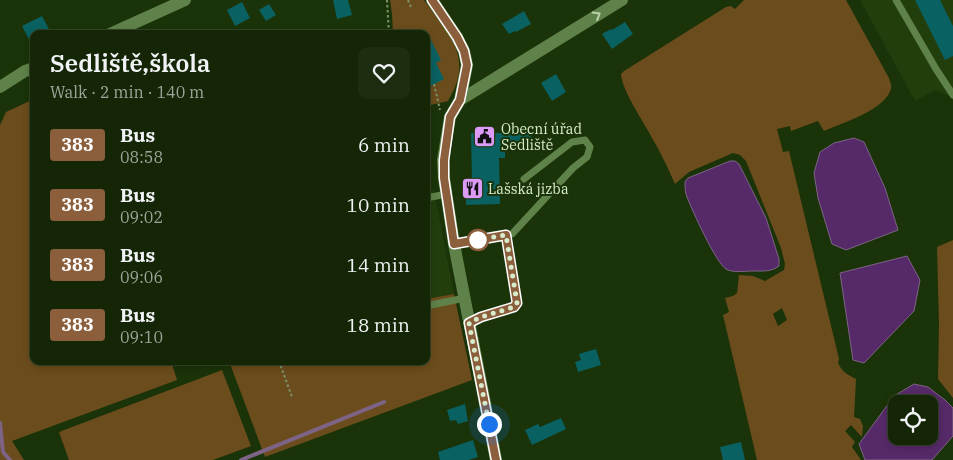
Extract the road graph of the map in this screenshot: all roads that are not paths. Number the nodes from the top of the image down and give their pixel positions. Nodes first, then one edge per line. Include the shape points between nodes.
1 (186, 0) edge
2 (432, 0) edge
3 (622, 0) edge
4 (896, 0) edge
5 (119, 30) edge
6 (30, 70) edge
7 (0, 87) edge
8 (953, 95) edge
9 (460, 100) junction
10 (524, 179) dead end
11 (447, 194) junction
12 (430, 197) edge
13 (506, 235) junction
14 (454, 244) junction
15 (465, 298) junction
16 (430, 305) edge
17 (469, 323) junction
18 (496, 460) edge

1 - 5 street
2 - 9 street via 464,51 467,65
9 -> 3 street
4 - 8 lane
6 - 7 street
9 - 11 street via 450,117 444,160
10 - 13 lane via 572,142 585,140 590,147 588,157 573,168 512,234
11 - 12 lane
11 - 14 street
13 - 14 lane
13 - 17 lane via 517,303 514,307
14 - 15 street
15 - 16 lane
15 - 17 street
17 - 18 street

